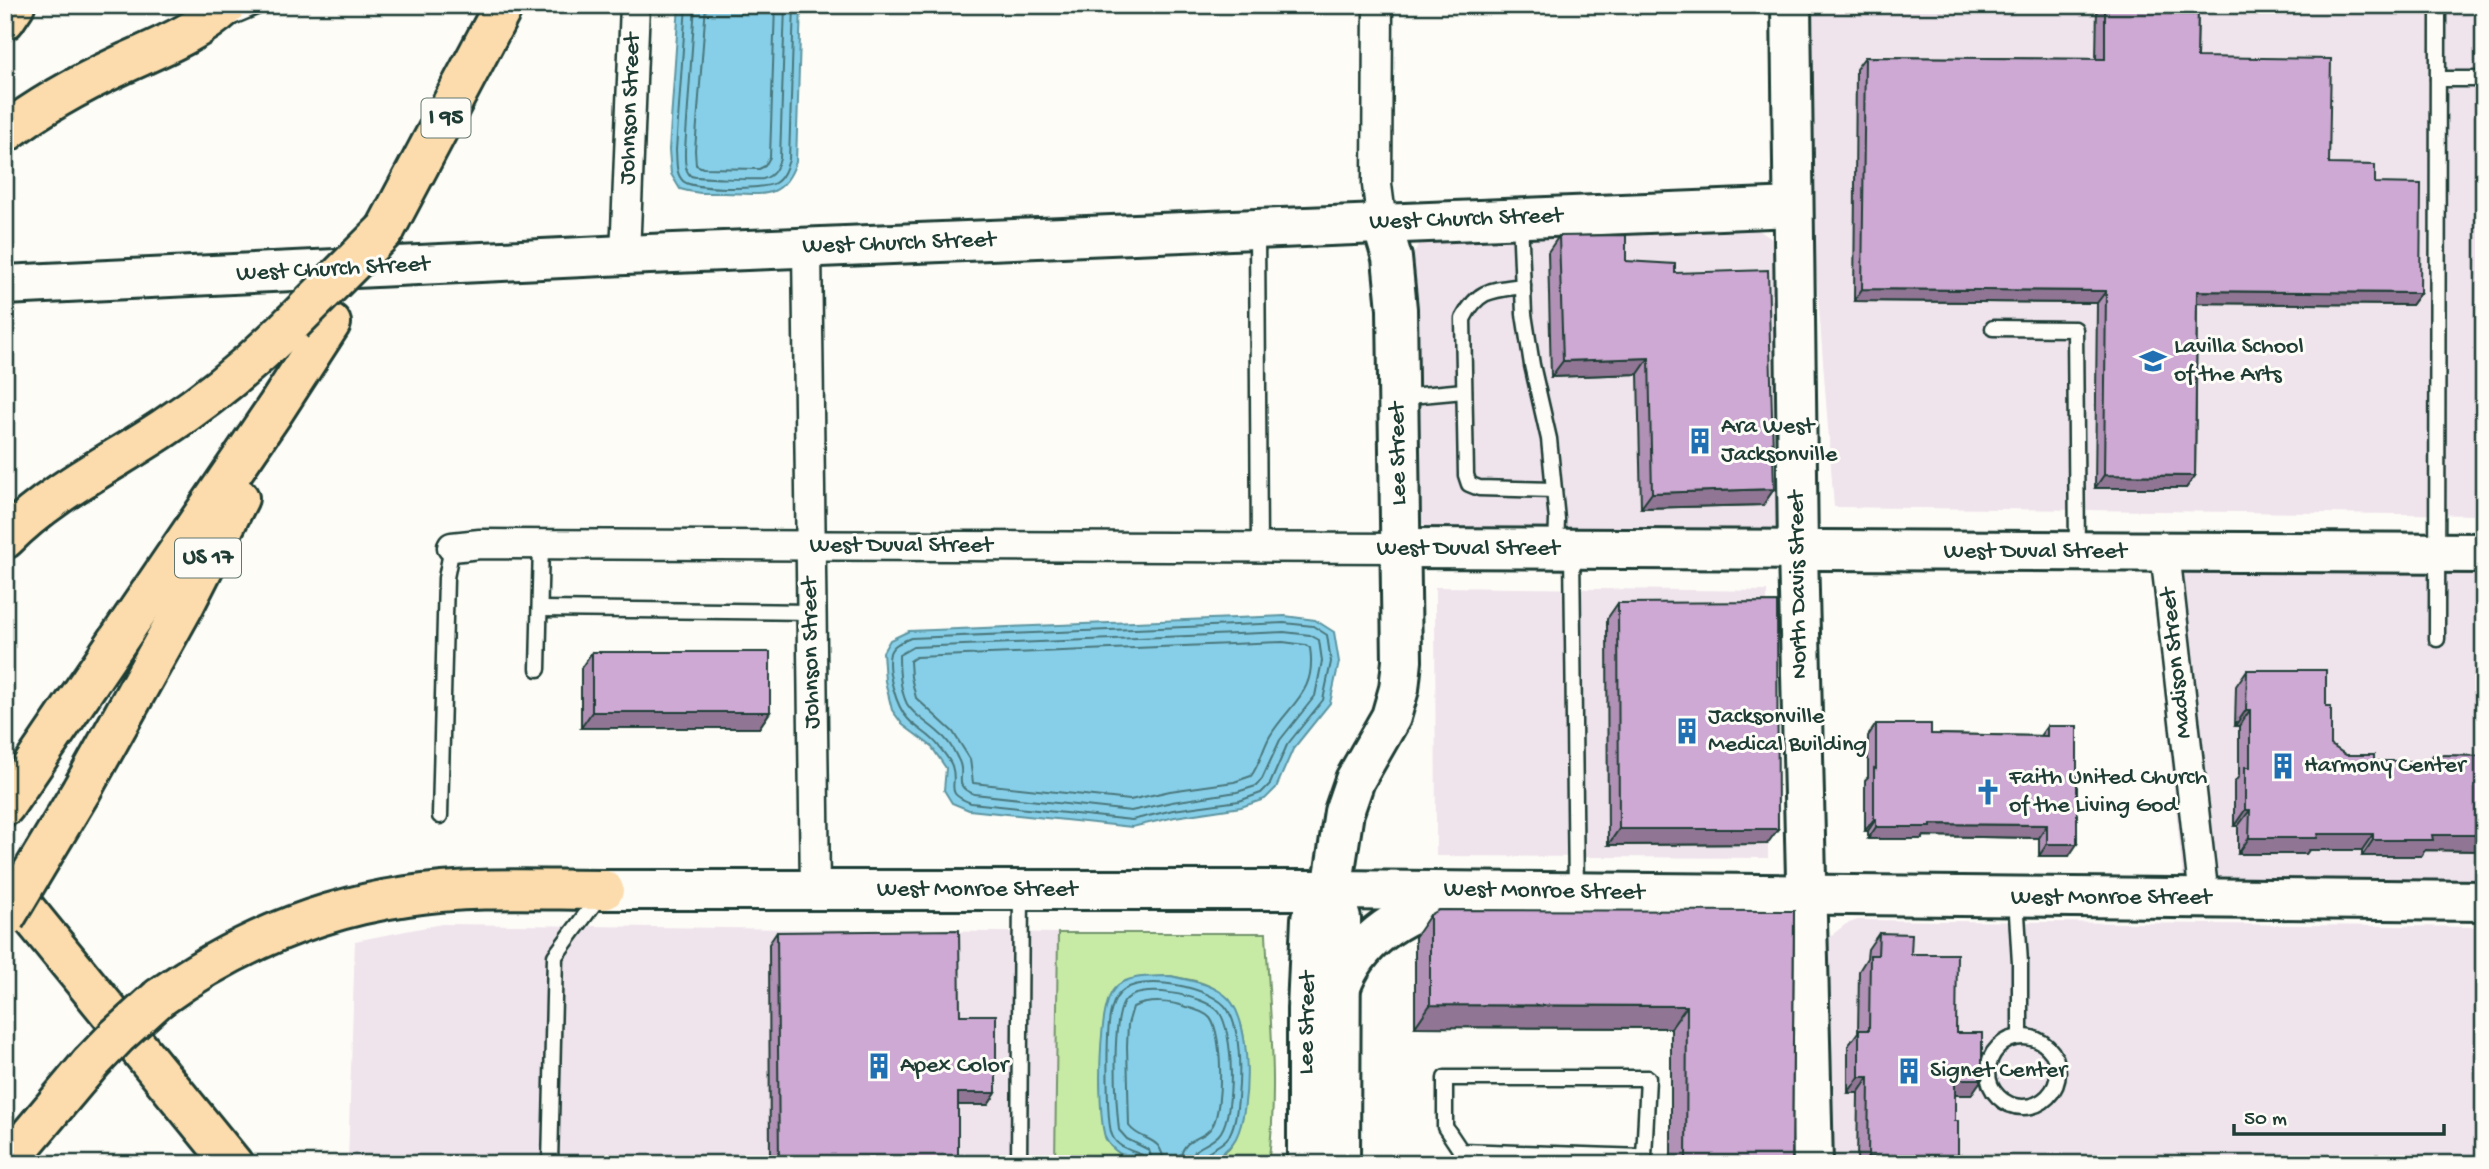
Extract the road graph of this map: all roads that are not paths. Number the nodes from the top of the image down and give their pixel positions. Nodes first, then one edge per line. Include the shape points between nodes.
1 (15, 5) edge
2 (227, 5) edge
3 (261, 5) edge
4 (504, 5) edge
5 (635, 5) edge
6 (1378, 5) edge
7 (1791, 5) edge
8 (2438, 5) edge
9 (5, 20) edge
10 (167, 45) junction
11 (2438, 79) junction
12 (2484, 79) edge
13 (5, 132) edge
14 (1793, 207) junction
15 (1520, 218) junction
16 (1382, 224) junction
17 (1256, 229) junction
18 (385, 230) junction
19 (807, 248) junction
20 (625, 255) junction
21 (5, 285) edge
22 (1523, 286) junction
23 (331, 323) junction
24 (1993, 328) dead end
25 (1464, 391) junction
26 (1398, 397) junction
27 (1554, 490) junction
28 (5, 539) edge
29 (541, 544) junction
30 (811, 545) junction
31 (452, 547) joint
32 (1259, 548) junction
33 (1401, 548) junction
34 (1564, 549) junction
35 (1798, 551) junction
36 (2077, 552) junction
37 (2165, 552) junction
38 (2438, 553) junction
39 (2484, 553) edge
40 (540, 609) junction
41 (811, 612) junction
42 (2437, 639) dead end
43 (538, 669) dead end
44 (5, 806) edge
45 (440, 816) dead end
46 (5, 884) edge
47 (604, 890) junction
48 (815, 890) junction
49 (1021, 890) junction
50 (1332, 890) junction
51 (1479, 892) junction
52 (1576, 892) junction
53 (1807, 895) junction
54 (2015, 897) junction
55 (2204, 898) junction
56 (2484, 901) edge
57 (5, 918) edge
58 (1340, 989) junction
59 (2020, 1037) junction
60 (1644, 1160) edge
61 (6, 1164) edge
62 (233, 1164) edge
63 (550, 1164) edge
64 (1019, 1164) edge
65 (1307, 1164) edge
66 (1340, 1164) edge
67 (1813, 1164) edge

1 - 9 highway
2 - 10 highway
3 - 10 lane
4 - 18 highway, I 95
5 - 20 street, Johnson Street
6 - 16 street, Lee Street via 1377,186
7 - 14 street, North Davis Street
8 - 11 lane
10 - 13 highway via 92,79
11 - 12 lane
11 - 38 lane
14 - 15 street, West Church Street
14 - 35 street, North Davis Street
15 - 16 street, West Church Street
15 - 22 lane
16 - 17 street, West Church Street
16 - 26 street, Lee Street via 1395,281
17 - 19 street, West Church Street
17 - 32 lane
18 - 23 highway, I 95, bridge
18 - 28 highway, bridge via 216,392 42,506
19 - 20 street, West Church Street
19 - 30 street, Johnson Street
20 - 21 street, West Church Street
22 - 25 lane via 1491,290 1467,310 1463,319
22 - 27 lane
23 - 44 highway, I 95
23 - 57 highway, US 17, bridge via 184,606
24 - 36 lane via 2075,329
25 - 26 lane
25 - 27 lane via 1469,484
26 - 33 street, Lee Street
27 - 34 lane
29 - 30 street, West Duval Street
29 - 31 street, West Duval Street
29 - 40 lane
30 - 32 street, West Duval Street
30 - 41 street, Johnson Street
31 - 45 lane via 446,578
32 - 33 street, West Duval Street
33 - 34 street, West Duval Street
33 - 50 street, Lee Street via 1399,690 1387,726 1348,796
34 - 35 street, West Duval Street
34 - 52 lane
35 - 36 street, West Duval Street
35 - 53 street, North Davis Street
36 - 37 street, West Duval Street
37 - 38 street, West Duval Street
37 - 55 street, Madison Street
38 - 39 street, West Duval Street
38 - 42 lane
40 - 41 lane
40 - 43 lane
41 - 48 street, Johnson Street
46 - 62 highway
47 - 48 street, West Monroe Street
47 - 61 highway, bridge via 408,896 357,905 260,939 213,962 159,998 90,1064
47 - 63 lane via 555,956
48 - 49 street, West Monroe Street
49 - 50 street, West Monroe Street
49 - 64 lane
50 - 51 street, West Monroe Street
50 - 58 street, Lee Street via 1341,919
50 - 65 street, Lee Street via 1317,903 1311,919
51 - 52 street, West Monroe Street
51 - 58 street via 1392,923 1361,950
52 - 53 street, West Monroe Street
53 - 54 street, West Monroe Street
53 - 67 street, North Davis Street
54 - 55 street, West Monroe Street
54 - 59 lane
55 - 56 street, West Monroe Street
58 - 66 street, Lee Street
59 - 59 lane via 1998,1047 1989,1077 1992,1087 2017,1107 2041,1102 2051,1094 2059,1072 2051,1049 2041,1041
60 - 60 lane via 1648,1079 1445,1079 1445,1127 1461,1151

